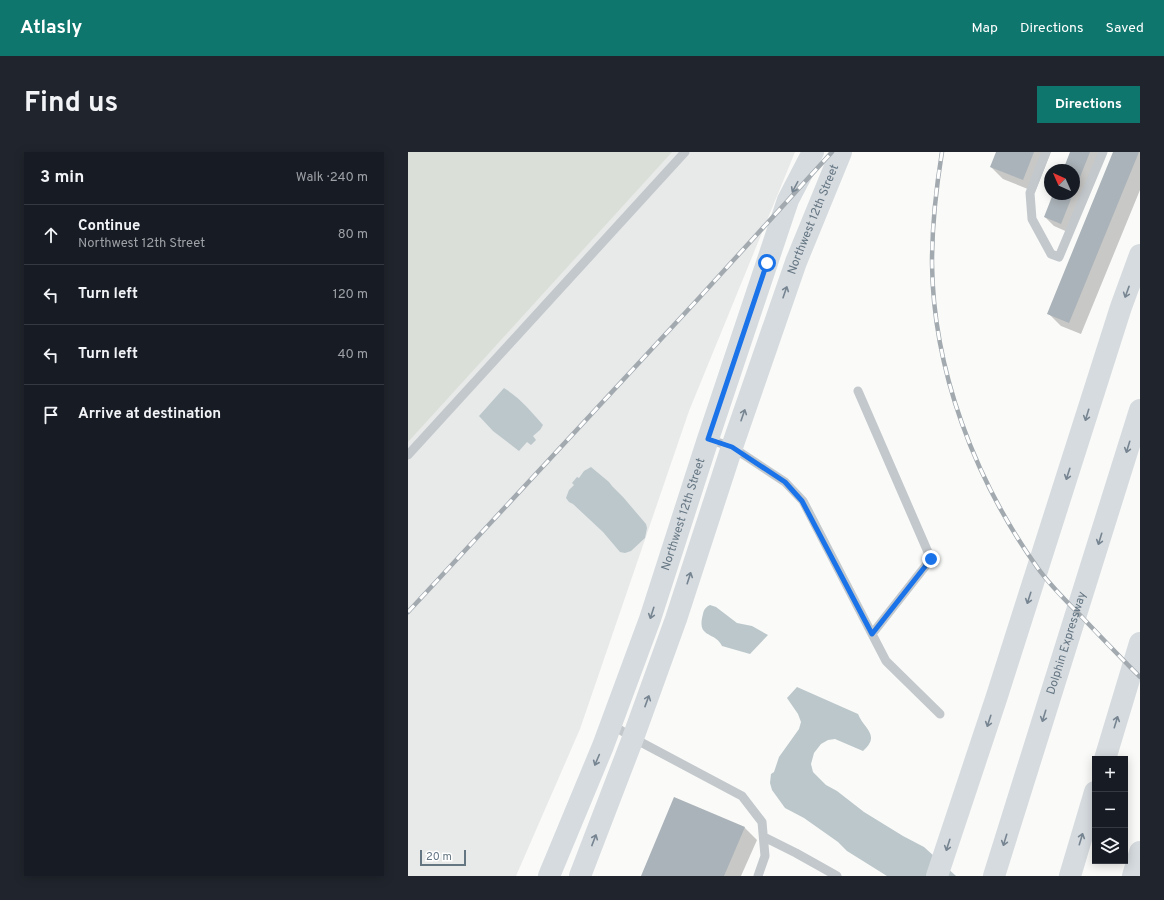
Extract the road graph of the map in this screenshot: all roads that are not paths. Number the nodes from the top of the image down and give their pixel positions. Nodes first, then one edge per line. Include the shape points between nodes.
1 (685, 152) edge
2 (813, 152) edge
3 (841, 152) edge
4 (1046, 152) edge
5 (1103, 152) edge
6 (1140, 255) edge
7 (858, 391) dead end
8 (1140, 410) edge
9 (708, 439) junction
10 (732, 447) junction
11 (408, 455) edge
12 (872, 634) junction
13 (1140, 643) edge
14 (940, 714) dead end
15 (611, 724) junction
16 (633, 738) junction
17 (1106, 756) edge
18 (1092, 802) edge
19 (764, 837) junction
20 (1140, 852) edge
21 (549, 876) edge
22 (580, 876) edge
23 (758, 876) edge
24 (837, 876) edge
25 (937, 876) edge
26 (994, 876) edge
27 (1070, 876) edge
28 (1133, 876) edge

1 - 11 lane
2 -> 9 main road, Northwest 12th Street via 788,200
10 -> 3 main road, Northwest 12th Street via 796,262
4 - 5 lane via 1030,193 1032,219 1052,254 1059,257
6 -> 25 main road
7 - 12 lane via 931,559
8 -> 26 main road, Dolphin Expressway
9 - 10 lane
9 -> 15 main road, Northwest 12th Street via 650,619
10 - 12 lane via 785,482 802,501
16 -> 10 main road, Northwest 12th Street via 676,619
12 - 14 lane via 886,661
17 -> 13 main road
15 - 16 lane
15 -> 21 main road, Northwest 12th Street
16 - 19 lane via 742,796 762,822
22 -> 16 main road, Northwest 12th Street
27 -> 18 main road
19 - 23 lane via 765,856
19 - 24 lane
20 - 28 main road

